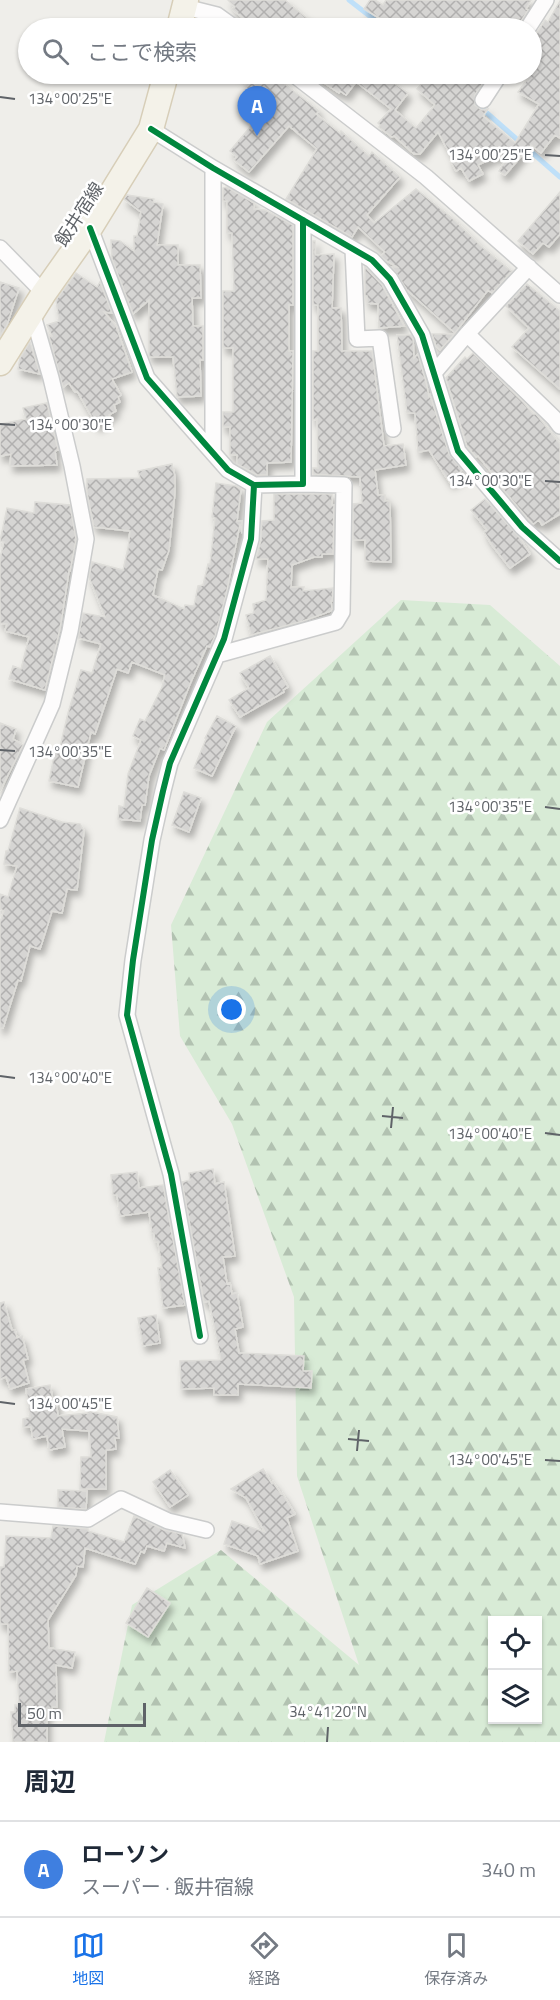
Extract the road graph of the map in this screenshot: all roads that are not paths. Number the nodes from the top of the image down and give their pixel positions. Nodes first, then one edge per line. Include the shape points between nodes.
1 (546, 0) edge
2 (183, 12) edge
3 (221, 18) edge
4 (534, 18) edge
5 (163, 84) edge
6 (306, 84) edge
7 (493, 84) edge
8 (483, 100) dead end
9 (151, 129) junction
10 (213, 168) junction
11 (303, 220) junction
12 (90, 228) junction
13 (0, 248) edge
14 (353, 249) junction
15 (529, 267) junction
16 (560, 295) edge
17 (38, 302) junction
18 (466, 334) junction
19 (0, 363) edge
20 (434, 373) junction
21 (560, 426) edge
22 (393, 429) dead end
23 (213, 453) junction
24 (303, 484) junction
25 (254, 485) junction
26 (560, 561) edge
27 (217, 655) junction
28 (0, 820) edge
29 (200, 1336) dead end
30 (0, 1512) edge
31 (206, 1530) dead end

1 - 4 street
2 - 3 street
5 - 9 main road, 飯井宿線
6 - 15 street via 426,177
7 - 8 street
9 - 10 street
9 - 12 main road, 飯井宿線
10 - 11 street
10 - 23 street
11 - 14 street
11 - 24 street
12 - 17 main road, 飯井宿線
12 - 23 street via 147,378
13 - 17 street
14 - 20 street via 372,260 390,279 422,335
14 - 22 street via 357,339 380,338
15 - 16 street
15 - 18 street
17 - 19 main road, 飯井宿線
17 - 28 street via 86,539 52,704
18 - 20 street
18 - 21 street
20 - 26 street via 458,452 522,527
23 - 25 street via 228,470
24 - 25 street
24 - 27 street via 344,485 342,612 336,622
25 - 27 street via 251,539
27 - 29 street via 170,763 148,862 126,1015 171,1174
30 - 31 street via 88,1519 121,1499 168,1521

